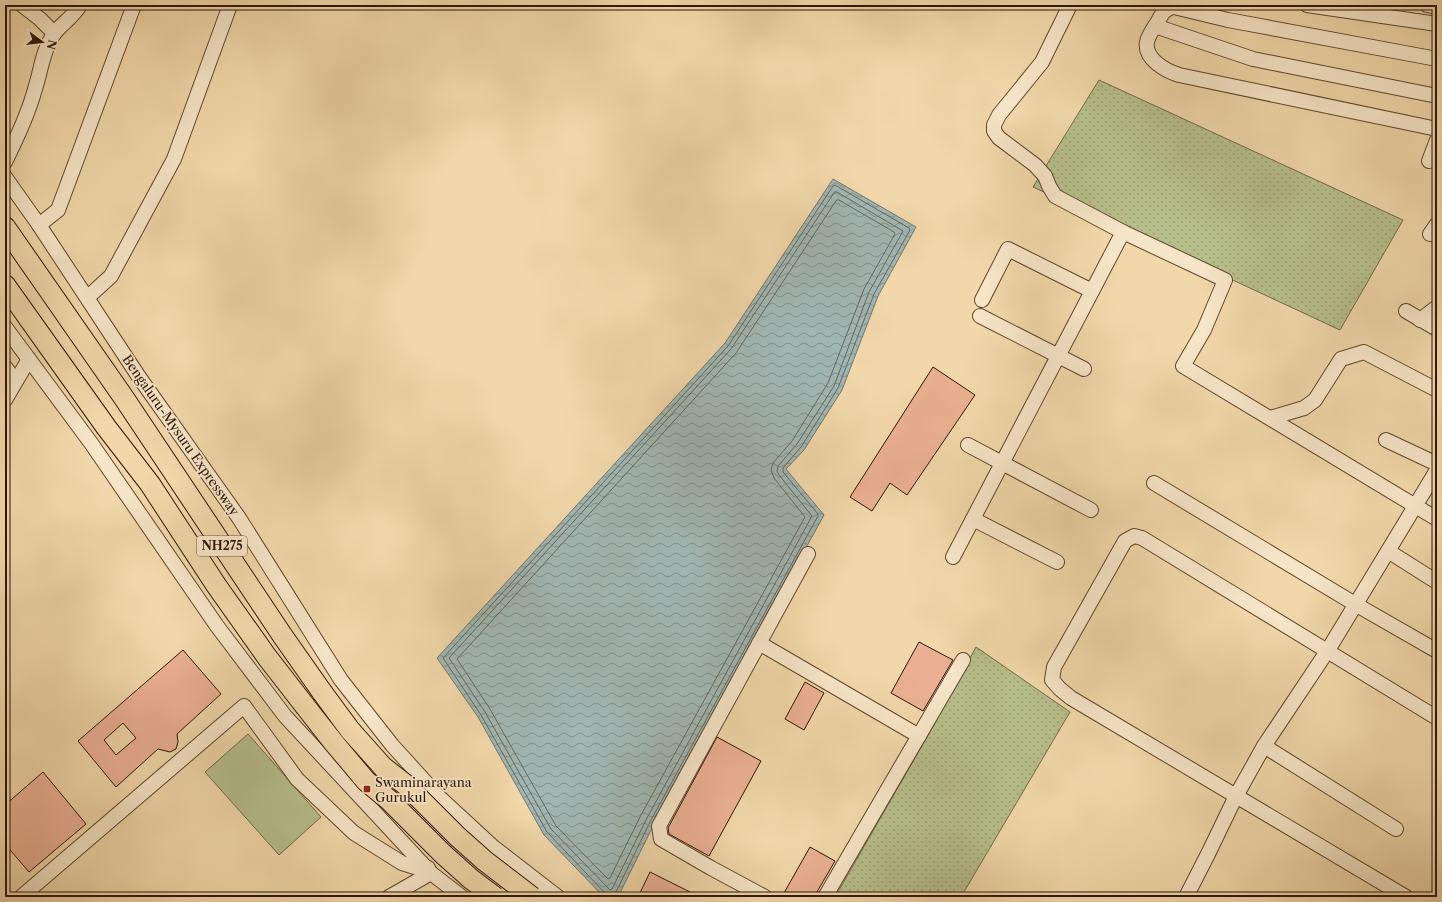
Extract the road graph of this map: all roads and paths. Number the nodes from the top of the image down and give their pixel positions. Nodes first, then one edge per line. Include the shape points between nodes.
1 (22, 5) edge
2 (80, 5) edge
3 (134, 5) edge
4 (230, 5) edge
5 (1070, 5) edge
6 (1307, 5) edge
7 (1427, 5) edge
8 (1437, 7) edge
9 (1215, 11) edge
10 (1437, 24) edge
11 (1155, 26) junction
12 (54, 34) junction
13 (1437, 59) edge
14 (1437, 96) edge
15 (1437, 130) edge
16 (1437, 140) edge
17 (1429, 161) dead end
18 (5, 162) edge
19 (5, 177) edge
20 (39, 225) junction
21 (5, 227) edge
22 (1123, 232) junction
23 (5, 285) edge
24 (1092, 291) junction
25 (88, 297) junction
26 (982, 300) dead end
27 (1437, 307) edge
28 (1406, 311) dead end
29 (980, 316) dead end
30 (1420, 320) junction
31 (5, 327) edge
32 (1437, 329) edge
33 (1058, 356) junction
34 (29, 359) junction
35 (5, 367) edge
36 (1084, 369) dead end
37 (16, 381) junction
38 (1437, 390) edge
39 (5, 400) edge
40 (1270, 418) junction
41 (1386, 440) dead end
42 (968, 445) dead end
43 (1002, 464) junction
44 (1437, 464) edge
45 (1437, 470) edge
46 (1154, 483) dead end
47 (1416, 506) junction
48 (1091, 510) dead end
49 (973, 519) junction
50 (1437, 519) edge
51 (1388, 551) junction
52 (808, 554) dead end
53 (953, 557) dead end
54 (1057, 562) dead end
55 (1437, 582) edge
56 (1355, 604) junction
57 (758, 644) junction
58 (1328, 650) junction
59 (1437, 651) edge
60 (963, 660) dead end
61 (1437, 718) edge
62 (373, 722) junction
63 (918, 736) junction
64 (1264, 746) junction
65 (331, 767) junction
66 (1236, 796) junction
67 (1396, 829) dead end
68 (430, 870) junction
69 (22, 897) edge
70 (389, 897) edge
71 (462, 897) edge
72 (496, 897) edge
73 (532, 897) edge
74 (558, 897) edge
75 (765, 897) edge
76 (824, 897) edge
77 (1186, 897) edge
78 (1406, 897) edge

1 - 12 street
2 - 12 street via 76,13
3 - 20 street via 58,210
4 - 25 street via 174,159 111,276
5 - 22 street via 1042,62 1000,115 994,125 994,131 999,138 1035,165 1045,176 1055,196
6 - 10 street
7 - 8 street
9 - 11 street via 1169,7
9 - 13 street
11 - 14 street via 1253,59
11 - 15 street via 1147,41 1148,53 1166,70 1173,73
12 - 18 street via 43,56 36,88 23,126
16 - 17 street
19 - 20 street, Bengaluru-Mysuru Expressway / NH275
20 - 25 street, Bengaluru-Mysuru Expressway / NH275
21 - 73 highway, Bengaluru-Mysuru Expressway / NH275, bridge via 124,398 282,635 350,730 383,767 406,785 458,837
22 - 24 street
22 - 40 street via 1226,280 1204,330 1182,366
23 - 72 highway, NH275, bridge via 150,484 267,657 334,743 366,781 471,879
24 - 26 street via 1008,249
24 - 33 street
25 - 62 street, Bengaluru-Mysuru Expressway / NH275 via 139,377 239,518 341,680
27 - 30 street
28 - 30 street
29 - 33 street
30 - 32 street
31 - 34 street
33 - 36 street
33 - 43 street
34 - 37 street
34 - 65 street via 91,443 216,626 285,716
35 - 37 street
37 - 39 street
38 - 40 street via 1364,352 1341,359 1315,400 1304,408
40 - 47 street
41 - 44 street
42 - 43 street
43 - 48 street
43 - 49 street
45 - 47 street
46 - 56 street
47 - 50 street
47 - 51 street
49 - 53 street
49 - 54 street
51 - 55 street
51 - 56 street
52 - 57 street
56 - 58 street
56 - 59 street
57 - 63 street
57 - 75 street via 659,826 661,839
58 - 61 street
58 - 64 street
58 - 66 street via 1142,538 1134,536 1125,541 1054,667 1052,680 1071,698
60 - 63 street
62 - 65 street
62 - 74 street, Bengaluru-Mysuru Expressway / NH275 via 440,798 492,846
63 - 76 street
64 - 66 street
64 - 67 street
65 - 68 street
66 - 77 street
66 - 78 street
68 - 69 street via 402,863 354,833 297,779 244,706
68 - 70 street
68 - 71 street

